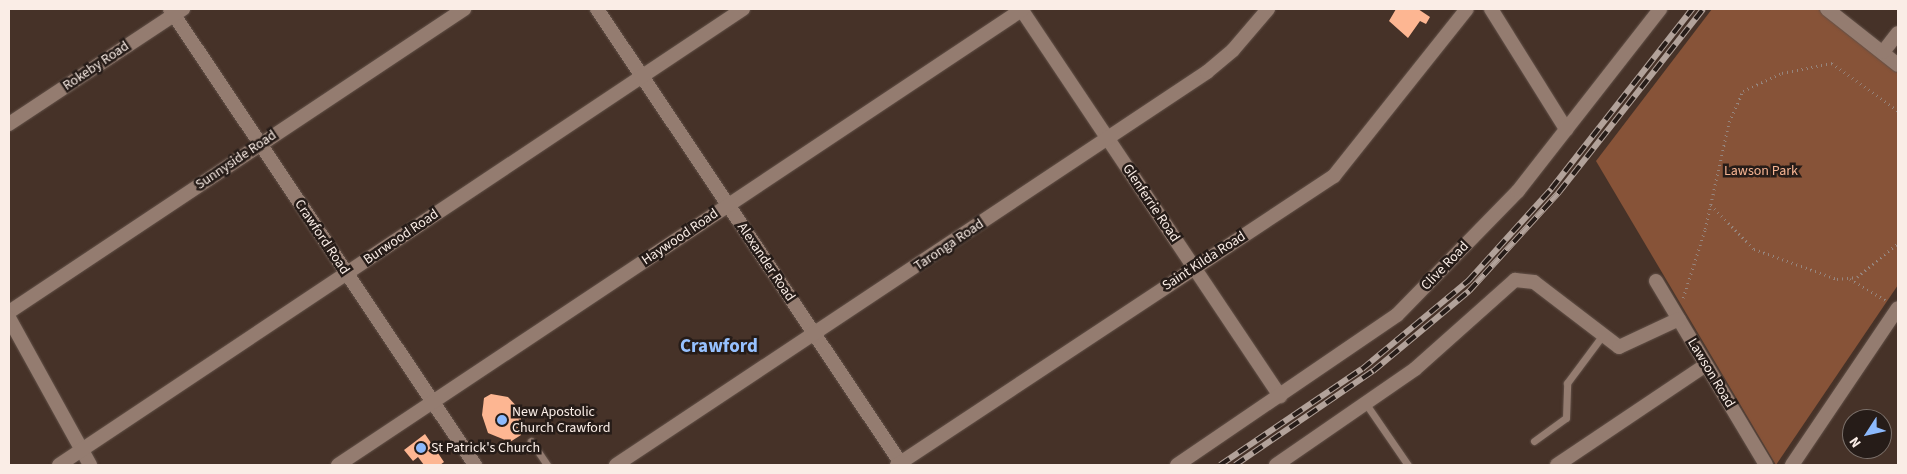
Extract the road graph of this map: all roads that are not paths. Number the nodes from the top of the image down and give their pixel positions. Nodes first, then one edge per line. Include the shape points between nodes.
1 (464, 9) edge
2 (597, 9) edge
3 (743, 9) edge
4 (1022, 9) edge
5 (1268, 9) edge
6 (1467, 9) edge
7 (1491, 9) edge
8 (1660, 9) edge
9 (1827, 9) edge
10 (176, 11) edge
11 (1898, 33) edge
12 (1883, 52) junction
13 (1898, 65) edge
14 (642, 76) junction
15 (9, 124) edge
16 (1566, 129) junction
17 (1108, 139) junction
18 (260, 144) junction
19 (728, 205) junction
20 (1194, 267) junction
21 (346, 273) junction
22 (1656, 282) dead end
23 (1893, 305) edge
24 (9, 312) edge
25 (1676, 315) junction
26 (9, 318) edge
27 (815, 335) junction
28 (1602, 336) junction
29 (1706, 365) junction
30 (1280, 396) junction
31 (432, 402) junction
32 (1366, 404) junction
33 (530, 441) dead end
34 (1534, 441) dead end
35 (82, 450) junction
36 (900, 464) edge
37 (59, 465) edge
38 (90, 465) edge
39 (338, 465) edge
40 (475, 465) edge
41 (546, 465) edge
42 (616, 465) edge
43 (1177, 465) edge
44 (1276, 465) edge
45 (1408, 465) edge
46 (1557, 465) edge
47 (1766, 465) edge
48 (1792, 465) edge

1 - 18 street, Sunnyside Road
2 - 14 street, Alexander Road
3 - 14 street, Burwood Road
4 - 17 street, Glenferrie Road
4 - 19 street, Haywood Road
5 - 17 street, Taronga Road via 1216,65
6 - 20 street, Saint Kilda Road via 1340,170
7 - 16 street
8 - 16 street, Clive Road
9 - 12 street
10 - 15 street, Rokeby Road
10 - 18 street, Crawford Road
11 - 12 street
12 - 13 street
14 - 19 street, Alexander Road
14 - 21 street, Burwood Road
16 - 30 street, Clive Road via 1518,191 1397,315
17 - 20 street, Glenferrie Road
17 - 27 street, Taronga Road
18 - 21 street, Crawford Road
18 - 24 street, Sunnyside Road
19 - 27 street, Alexander Road
19 - 31 street, Haywood Road
20 - 30 street, Glenferrie Road
20 - 36 street, Saint Kilda Road
21 - 31 street, Crawford Road
21 - 35 street, Burwood Road
22 - 25 street, Lawson Road
23 - 48 street
25 - 28 street via 1626,347
25 - 29 street, Lawson Road
26 - 35 street
27 - 36 street, Alexander Road
27 - 42 street, Taronga Road
28 - 32 street via 1534,282 1515,280 1415,369
28 - 34 lane via 1567,383 1566,418
29 - 46 street
29 - 47 street, Lawson Road
30 - 43 street, Clive Road
31 - 39 street, Haywood Road
31 - 40 street, Crawford Road
32 - 44 street
32 - 45 lane
33 - 41 lane
35 - 37 street, Burwood Road
35 - 38 street

